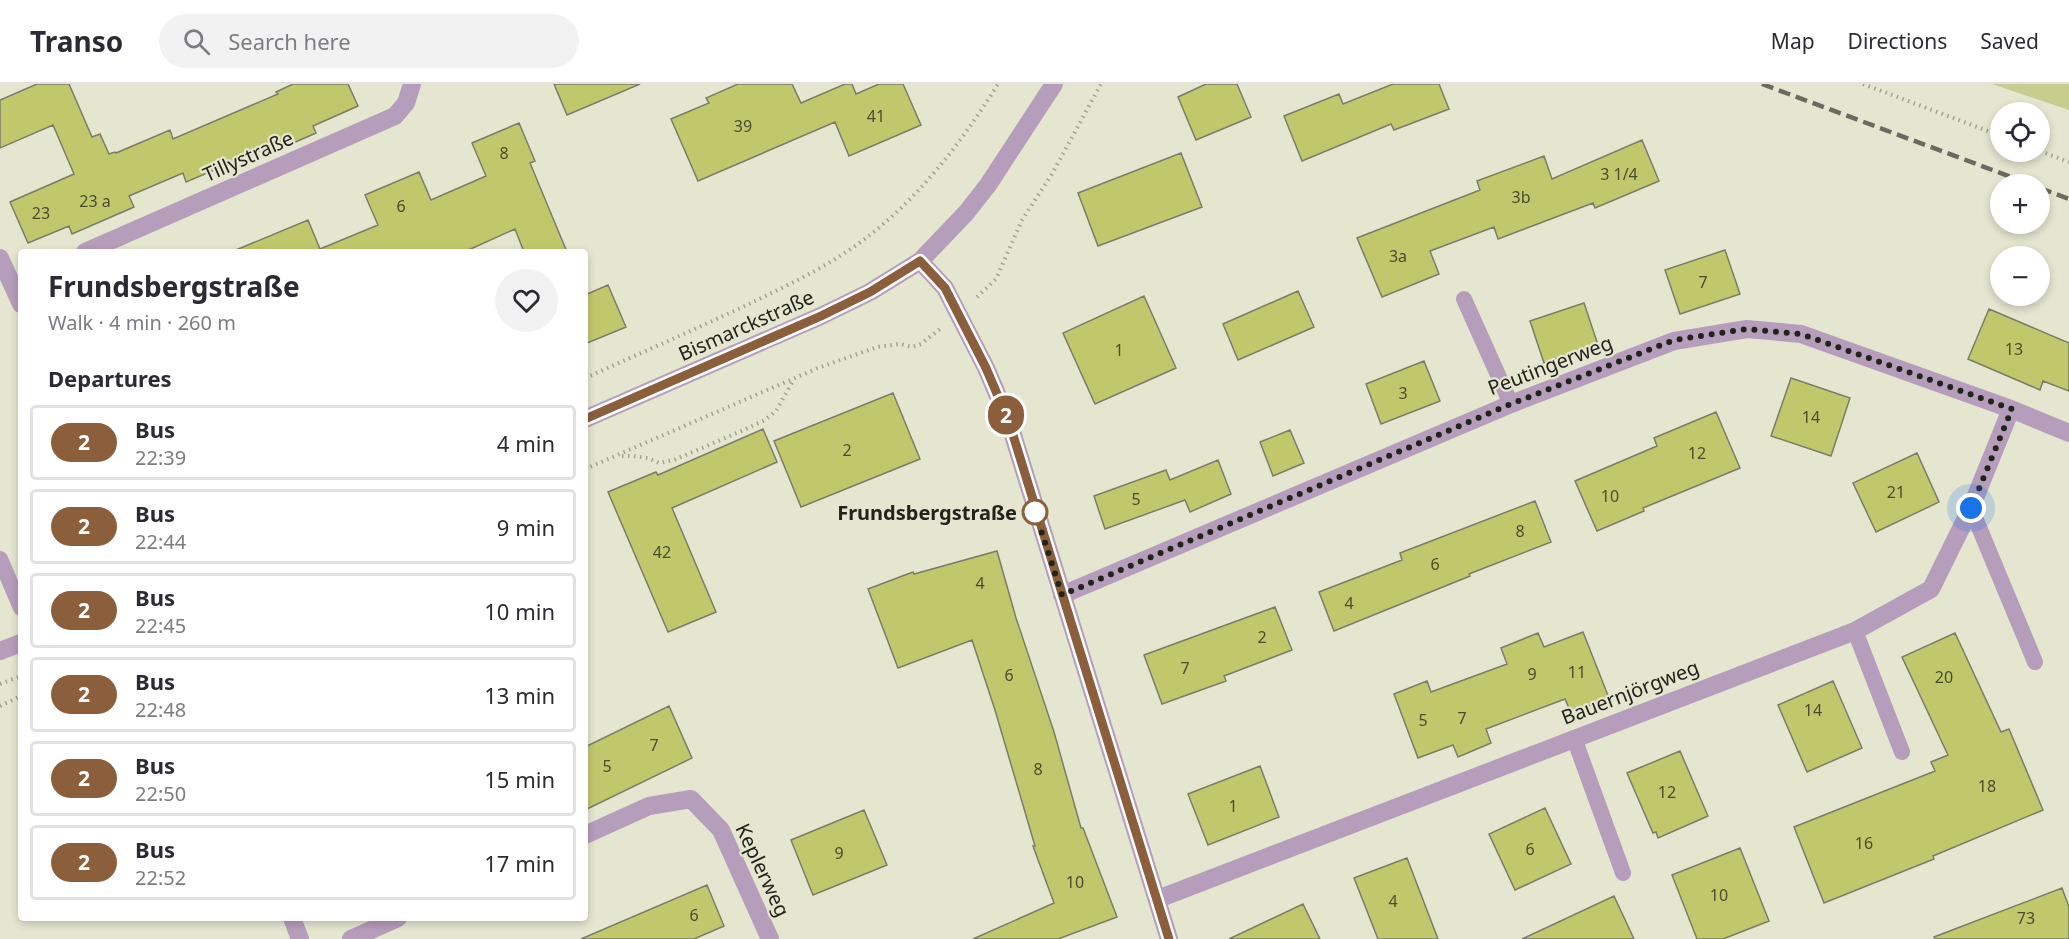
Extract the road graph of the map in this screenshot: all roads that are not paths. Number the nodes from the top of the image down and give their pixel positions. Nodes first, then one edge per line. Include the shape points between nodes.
1 (412, 84) edge
2 (1054, 84) edge
3 (92, 249) edge
4 (0, 258) edge
5 (920, 261) junction
6 (16, 282) edge
7 (1464, 299) dead end
8 (1511, 404) junction
9 (2012, 409) junction
10 (588, 418) edge
11 (2069, 433) edge
12 (1971, 508) junction
13 (0, 559) edge
14 (1062, 595) junction
15 (18, 601) edge
16 (1855, 631) junction
17 (18, 644) edge
18 (0, 651) edge
19 (2035, 662) dead end
20 (1574, 738) junction
21 (1902, 752) dead end
22 (588, 834) edge
23 (1623, 873) dead end
24 (1158, 900) junction
25 (293, 921) edge
26 (391, 921) edge
27 (300, 939) edge
28 (351, 939) edge
29 (770, 939) edge
30 (1169, 939) edge

1 - 3 street, Tillystraße via 406,103 395,116
2 - 5 street, Bismarckstraße via 988,185
4 - 6 street
5 - 10 street, Bismarckstraße via 821,316
5 - 14 street via 945,288 1009,422
7 - 8 lane
8 - 9 street, Peutingerweg via 1674,340 1747,329 1801,334
8 - 14 street, Peutingerweg
9 - 11 street, Peutingerweg
9 - 12 street, Bauernjörgweg
12 - 16 street, Bauernjörgweg via 1931,589
12 - 19 lane
13 - 15 lane
14 - 24 street
16 - 20 street, Bauernjörgweg
16 - 21 lane
17 - 18 street
20 - 23 lane
20 - 24 street, Bauernjörgweg
22 - 29 street, Keplerweg via 649,806 691,799 722,830
24 - 30 street
25 - 27 street
26 - 28 street

